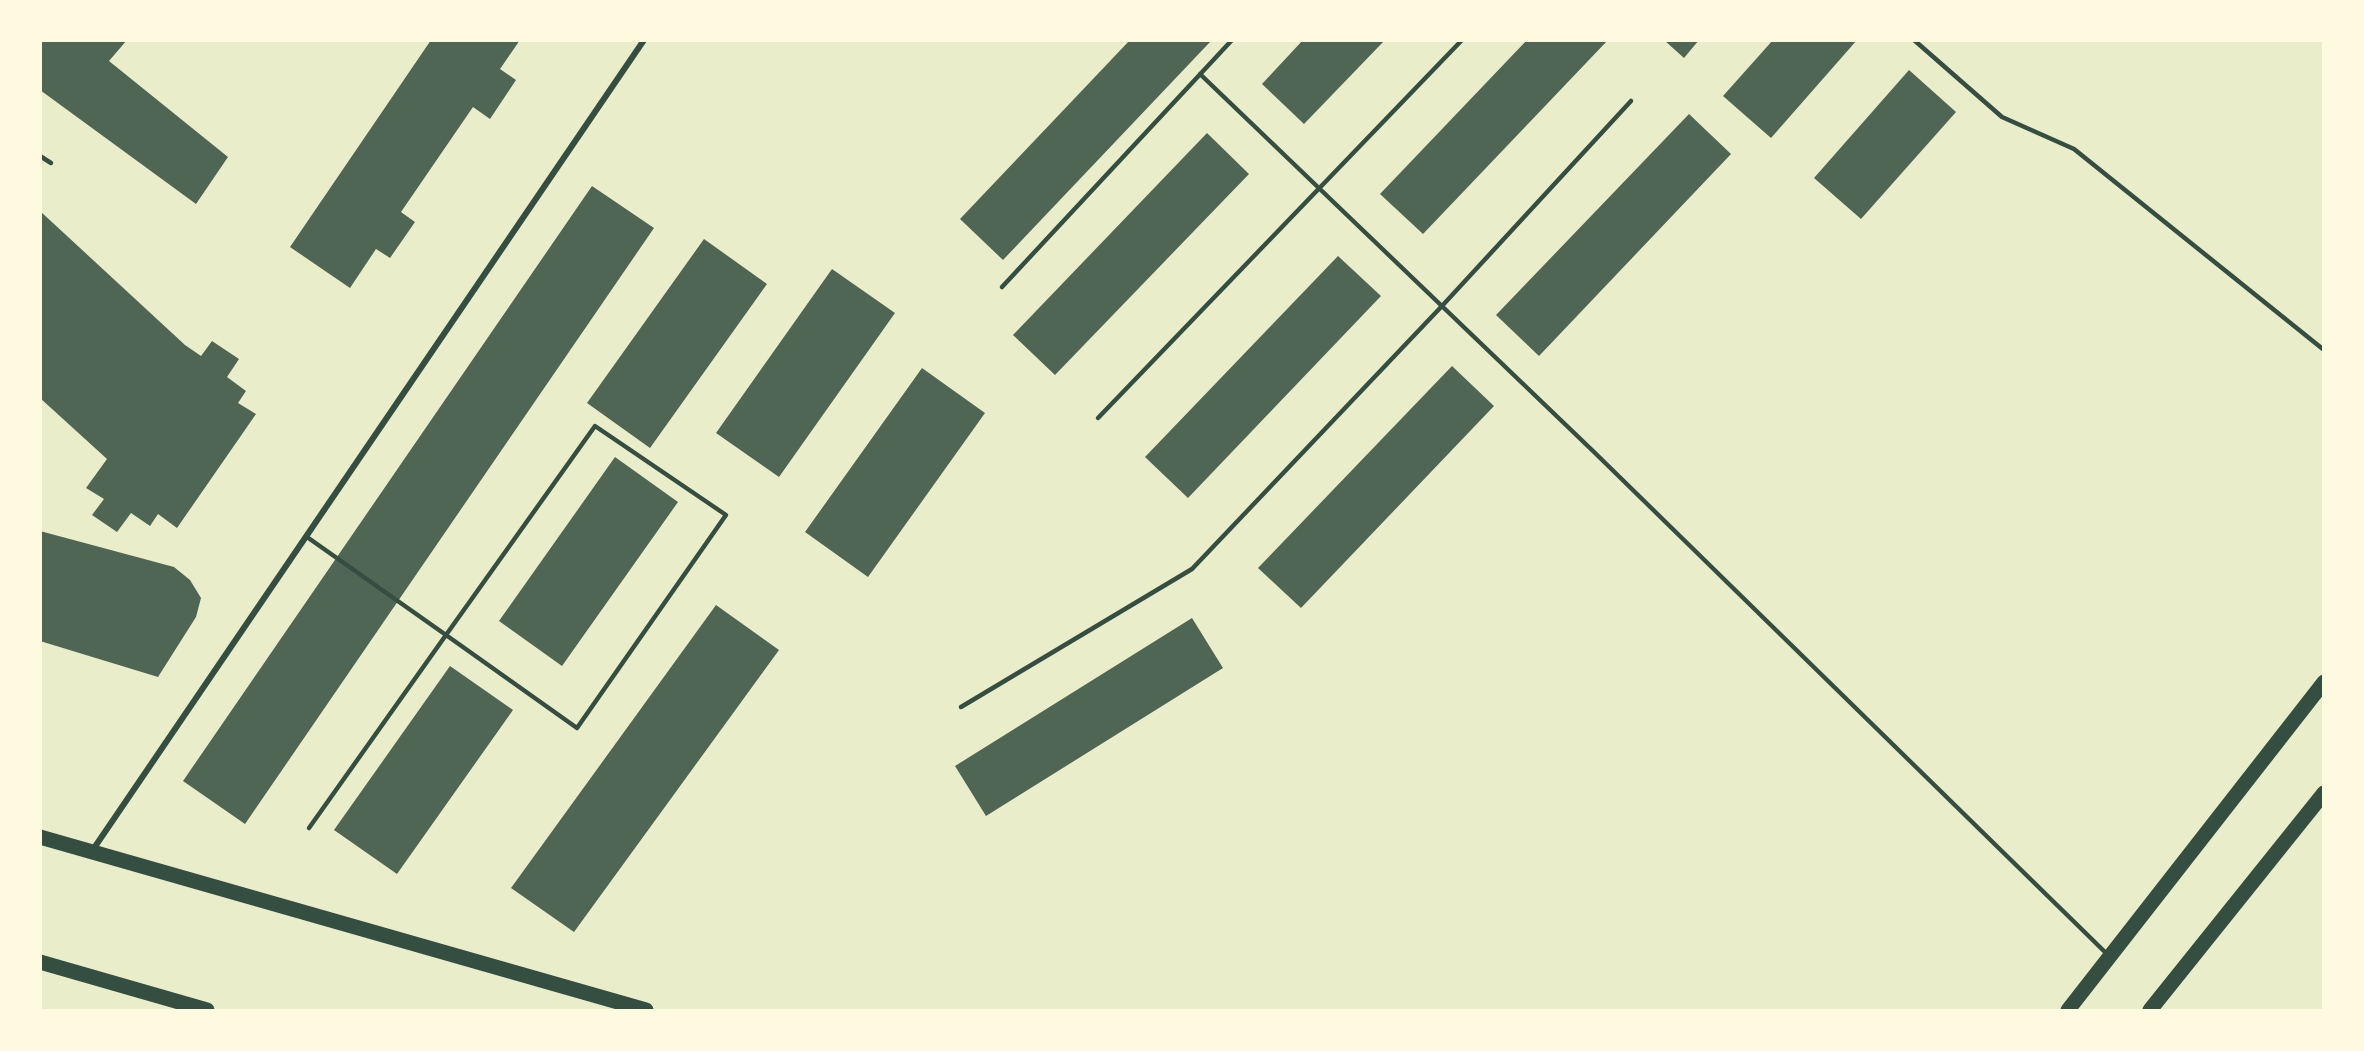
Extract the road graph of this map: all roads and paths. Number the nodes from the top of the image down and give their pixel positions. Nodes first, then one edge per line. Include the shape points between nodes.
1 (644, 40) edge
2 (1232, 40) edge
3 (1462, 40) edge
4 (1914, 40) edge
5 (1200, 74) junction
6 (1631, 101) dead end
7 (40, 156) edge
8 (51, 163) dead end
9 (1319, 189) junction
10 (1002, 287) dead end
11 (1442, 306) junction
12 (2324, 350) edge
13 (1098, 418) dead end
14 (307, 537) junction
15 (446, 635) junction
16 (2324, 682) edge
17 (961, 708) dead end
18 (2324, 793) edge
19 (309, 828) dead end
20 (40, 837) edge
21 (92, 852) junction
22 (2109, 957) junction
23 (40, 962) edge
24 (207, 1011) edge
25 (646, 1011) edge
26 (2068, 1011) edge
27 (2150, 1011) edge

1 - 14 street
2 - 5 lane
3 - 9 lane
4 - 12 lane via 2002,117 2074,149
5 - 9 lane
5 - 10 lane
6 - 11 lane
7 - 8 lane
9 - 11 lane
9 - 13 lane
11 - 17 lane via 1192,569
11 - 22 lane
14 - 15 lane
14 - 21 street
15 - 15 lane via 577,728 726,515 595,426
15 - 19 lane
16 - 22 main road
18 - 27 main road
20 - 21 main road
21 - 25 main road
22 - 26 main road
23 - 24 main road

